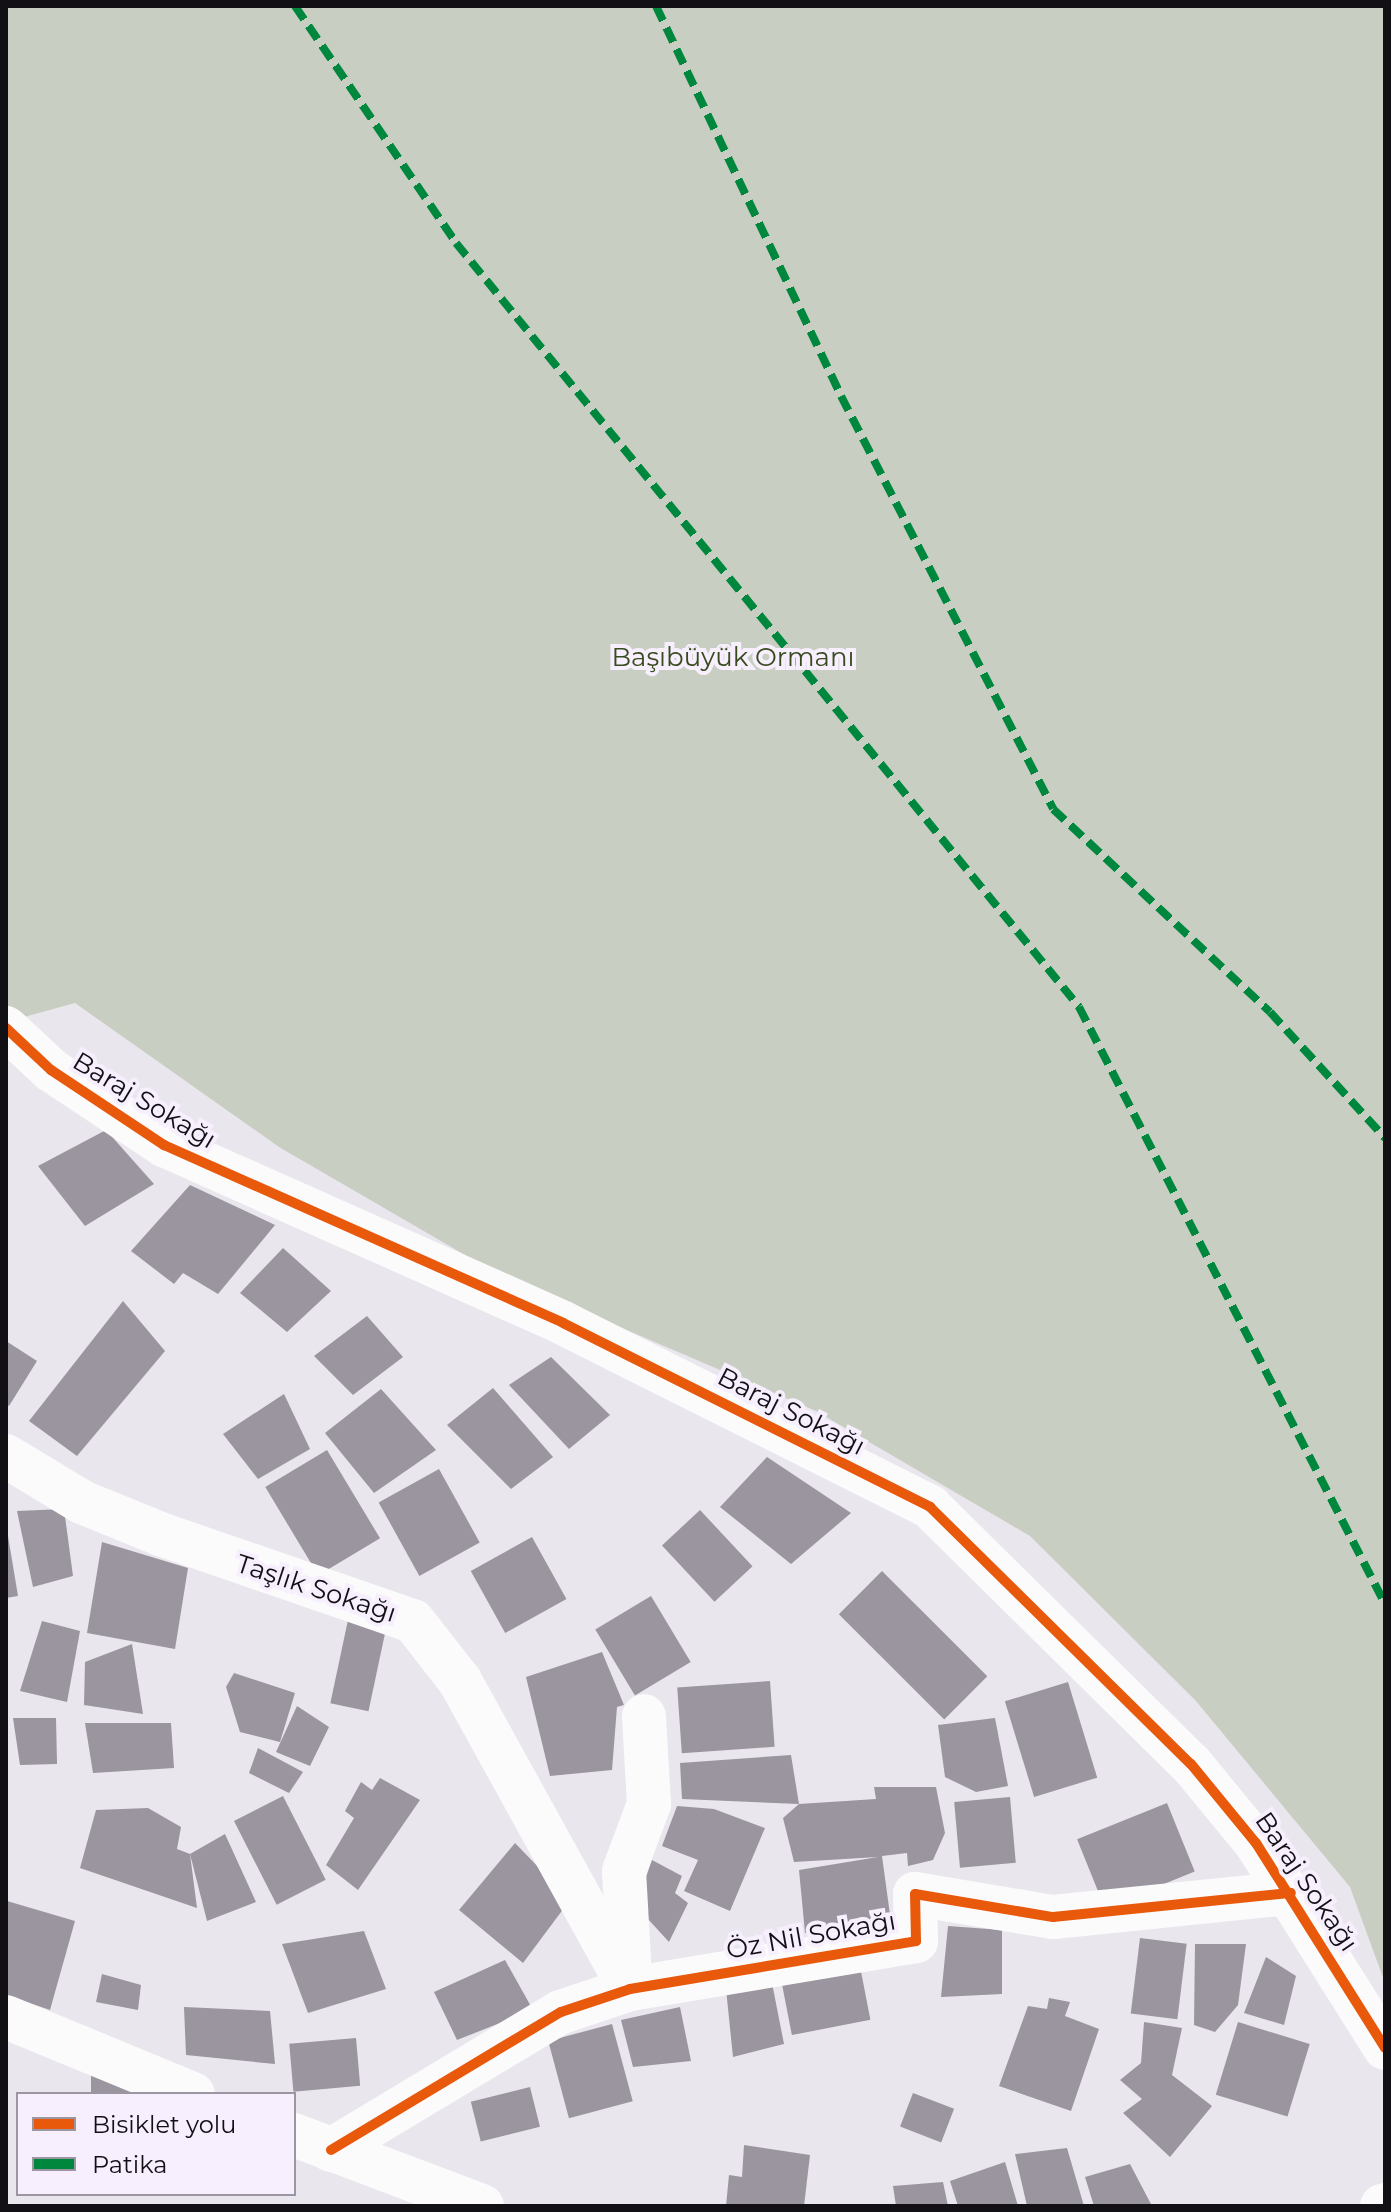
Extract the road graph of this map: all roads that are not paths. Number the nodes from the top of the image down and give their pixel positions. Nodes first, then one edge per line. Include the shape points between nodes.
1 (6, 1028) edge
2 (6, 1456) edge
3 (644, 1716) dead end
4 (1291, 1893) junction
5 (630, 1989) junction
6 (6, 2017) edge
7 (1385, 2048) edge
8 (188, 2092) edge
9 (313, 2142) edge
10 (482, 2206) edge

1 - 4 street, Baraj Sokağı via 51,1070 164,1145 563,1323 930,1507 1191,1764
2 - 5 street, Taşlık Sokağı via 82,1502 175,1540 413,1621 460,1681
3 - 5 street via 649,1804 624,1871
4 - 5 street, Öz Nil Sokağı via 1053,1917 915,1894 916,1941
4 - 7 street, Baraj Sokağı
5 - 9 street, Öz Nil Sokağı via 561,2012
6 - 8 street
9 - 10 street

